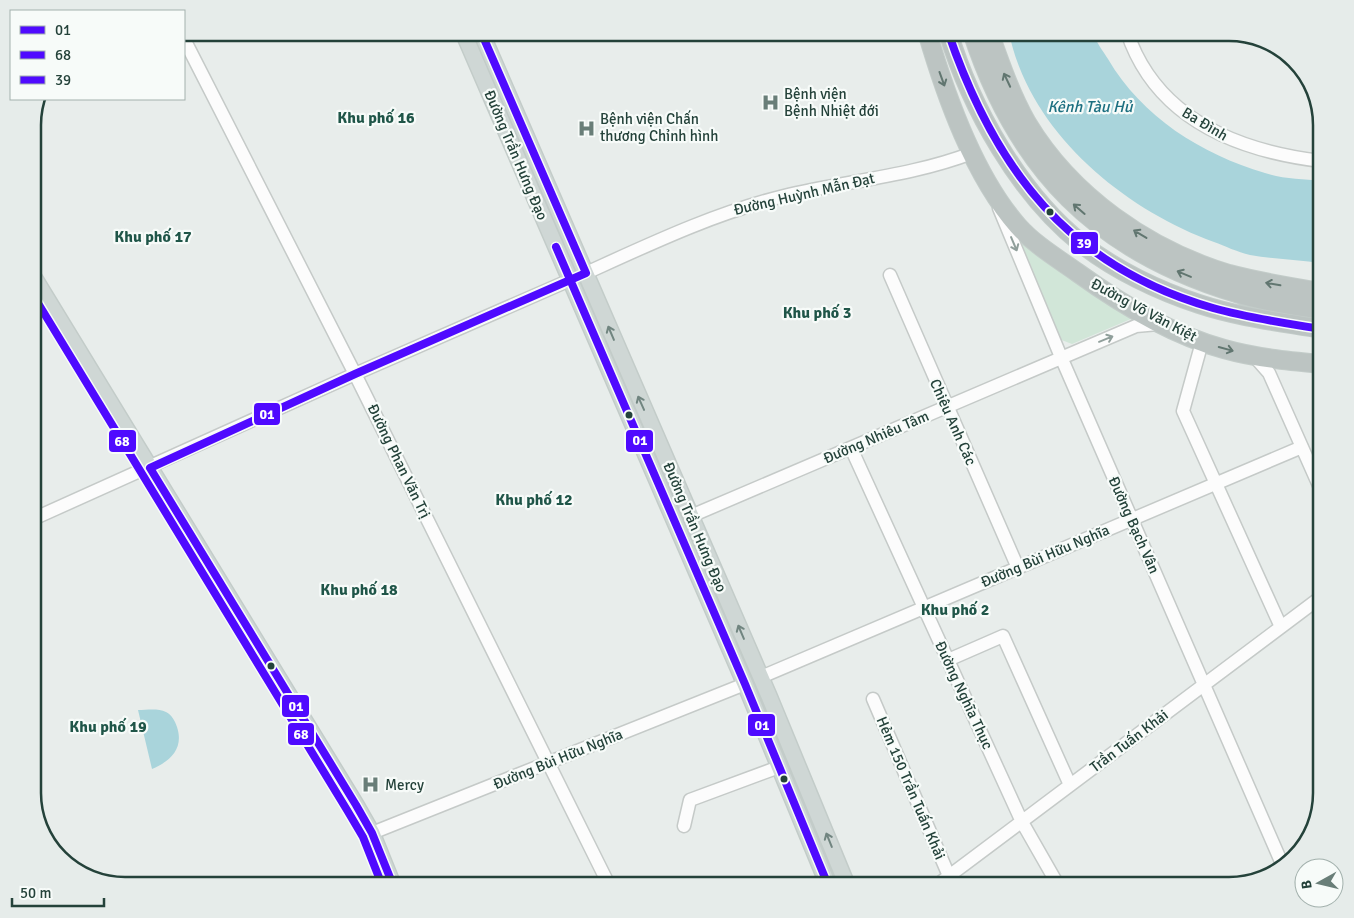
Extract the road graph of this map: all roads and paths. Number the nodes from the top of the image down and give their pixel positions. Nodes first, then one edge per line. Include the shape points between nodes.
1 (185, 41) edge
2 (467, 41) edge
3 (485, 41) edge
4 (930, 41) edge
5 (951, 41) edge
6 (975, 41) edge
7 (992, 41) edge
8 (1131, 41) edge
9 (510, 98) junction
10 (495, 105) junction
11 (1022, 128) junction
12 (996, 143) junction
13 (972, 153) junction
14 (1313, 160) edge
15 (540, 167) junction
16 (525, 173) junction
17 (988, 183) junction
18 (586, 273) junction
19 (890, 275) dead end
20 (570, 280) junction
21 (41, 289) edge
22 (1313, 290) edge
23 (1313, 308) edge
24 (1165, 324) junction
25 (1313, 328) edge
26 (1202, 342) junction
27 (1061, 357) junction
28 (1313, 364) edge
29 (1274, 366) junction
30 (355, 374) junction
31 (630, 378) junction
32 (615, 384) junction
33 (946, 408) junction
34 (1302, 447) junction
35 (851, 448) junction
36 (150, 468) junction
37 (1313, 471) edge
38 (1216, 484) junction
39 (41, 516) edge
40 (691, 516) junction
41 (1131, 520) junction
42 (674, 522) junction
43 (1018, 568) junction
44 (1313, 604) edge
45 (924, 608) junction
46 (1281, 627) junction
47 (948, 660) junction
48 (760, 677) junction
49 (745, 684) junction
50 (1204, 685) junction
51 (873, 699) dead end
52 (547, 763) junction
53 (779, 767) junction
54 (1070, 785) junction
55 (1022, 822) junction
56 (684, 826) dead end
57 (372, 833) junction
58 (1279, 860) edge
59 (949, 876) joint
60 (389, 877) edge
61 (604, 877) edge
62 (824, 877) edge
63 (843, 877) edge
64 (1053, 877) edge

1 - 30 street, Đường Phan Văn Trị
2 - 10 main road, Đường Trần Hưng Đạo
3 - 9 main road, Đường Trần Hưng Đạo
4 -> 13 highway, Đường Võ Văn Kiệt
5 - 12 highway, Đường Võ Văn Kiệt via 958,66
6 - 11 highway via 991,83
11 -> 7 highway
8 - 14 street, Ba Đình via 1136,55 1170,103 1191,118 1226,139 1284,156
9 - 10 main road
9 - 15 main road, Đường Trần Hưng Đạo
10 - 16 main road, Đường Trần Hưng Đạo
11 - 12 highway
22 -> 11 highway via 1228,273 1155,243 1091,199
23 -> 11 highway via 1236,294 1124,245 1073,204 1034,159
12 - 13 highway
12 - 25 highway, Đường Võ Văn Kiệt via 1063,228 1119,268 1199,304
13 - 17 highway, Đường Võ Văn Kiệt
13 - 18 street, Đường Huỳnh Mẫn Đạt via 727,212
15 - 16 main road
15 - 18 main road, Đường Trần Hưng Đạo
16 - 20 main road, Đường Trần Hưng Đạo
17 - 24 highway, Đường Võ Văn Kiệt via 1018,226 1042,248 1097,287
17 -> 27 street, Đường Bạch Vân
18 - 20 main road
31 -> 18 main road, Đường Trần Hưng Đạo
19 - 33 street, Chiêu Anh Các
20 - 30 street
20 - 32 main road, Đường Trần Hưng Đạo
21 - 36 main road
24 - 26 highway, Đường Võ Văn Kiệt
27 -> 24 street, Đường Nhiêu Tâm via 1136,326
26 -> 29 highway, Đường Võ Văn Kiệt via 1254,356
26 - 38 street via 1183,412
27 - 33 street, Đường Nhiêu Tâm
27 - 41 street, Đường Bạch Vân
28 - 29 highway, Đường Võ Văn Kiệt
29 - 34 street
30 - 36 street
30 - 52 street, Đường Phan Văn Trị
31 - 32 main road
40 -> 31 main road, Đường Trần Hưng Đạo
32 - 42 main road, Đường Trần Hưng Đạo
33 - 35 street, Đường Nhiêu Tâm
33 - 43 street, Chiêu Anh Các
34 - 37 street
34 - 38 street, Đường Bùi Hữu Nghĩa
35 - 40 street, Đường Nhiêu Tâm
35 - 45 street, Đường Nghĩa Thục
36 - 39 street
36 - 57 main road
38 - 41 street, Đường Bùi Hữu Nghĩa
38 - 46 street
40 - 42 main road
48 -> 40 main road, Đường Trần Hưng Đạo
41 - 43 street, Đường Bùi Hữu Nghĩa
41 - 50 street, Đường Bạch Vân
42 - 49 main road, Đường Trần Hưng Đạo
43 - 45 street, Đường Bùi Hữu Nghĩa
44 - 46 street, Trần Tuấn Khải
45 - 47 street, Đường Nghĩa Thục
45 - 48 street, Đường Bùi Hữu Nghĩa
46 - 50 street, Trần Tuấn Khải
47 - 54 street via 1003,636
47 - 55 street, Đường Nghĩa Thục
48 - 49 main road
63 -> 48 main road, Đường Trần Hưng Đạo
49 - 52 street, Đường Bùi Hữu Nghĩa
49 - 53 main road, Đường Trần Hưng Đạo
50 - 54 street, Trần Tuấn Khải
50 - 58 street, Đường Bạch Vân
51 - 59 street, Hẻm 150 Trần Tuấn Khải
52 - 57 street, Đường Bùi Hữu Nghĩa
52 - 61 street, Đường Phan Văn Trị
53 - 56 street via 690,800
53 - 62 main road, Đường Trần Hưng Đạo
54 - 55 street, Trần Tuấn Khải
55 - 59 street, Trần Tuấn Khải
55 - 64 street, Đường Nghĩa Thục
57 - 60 main road

